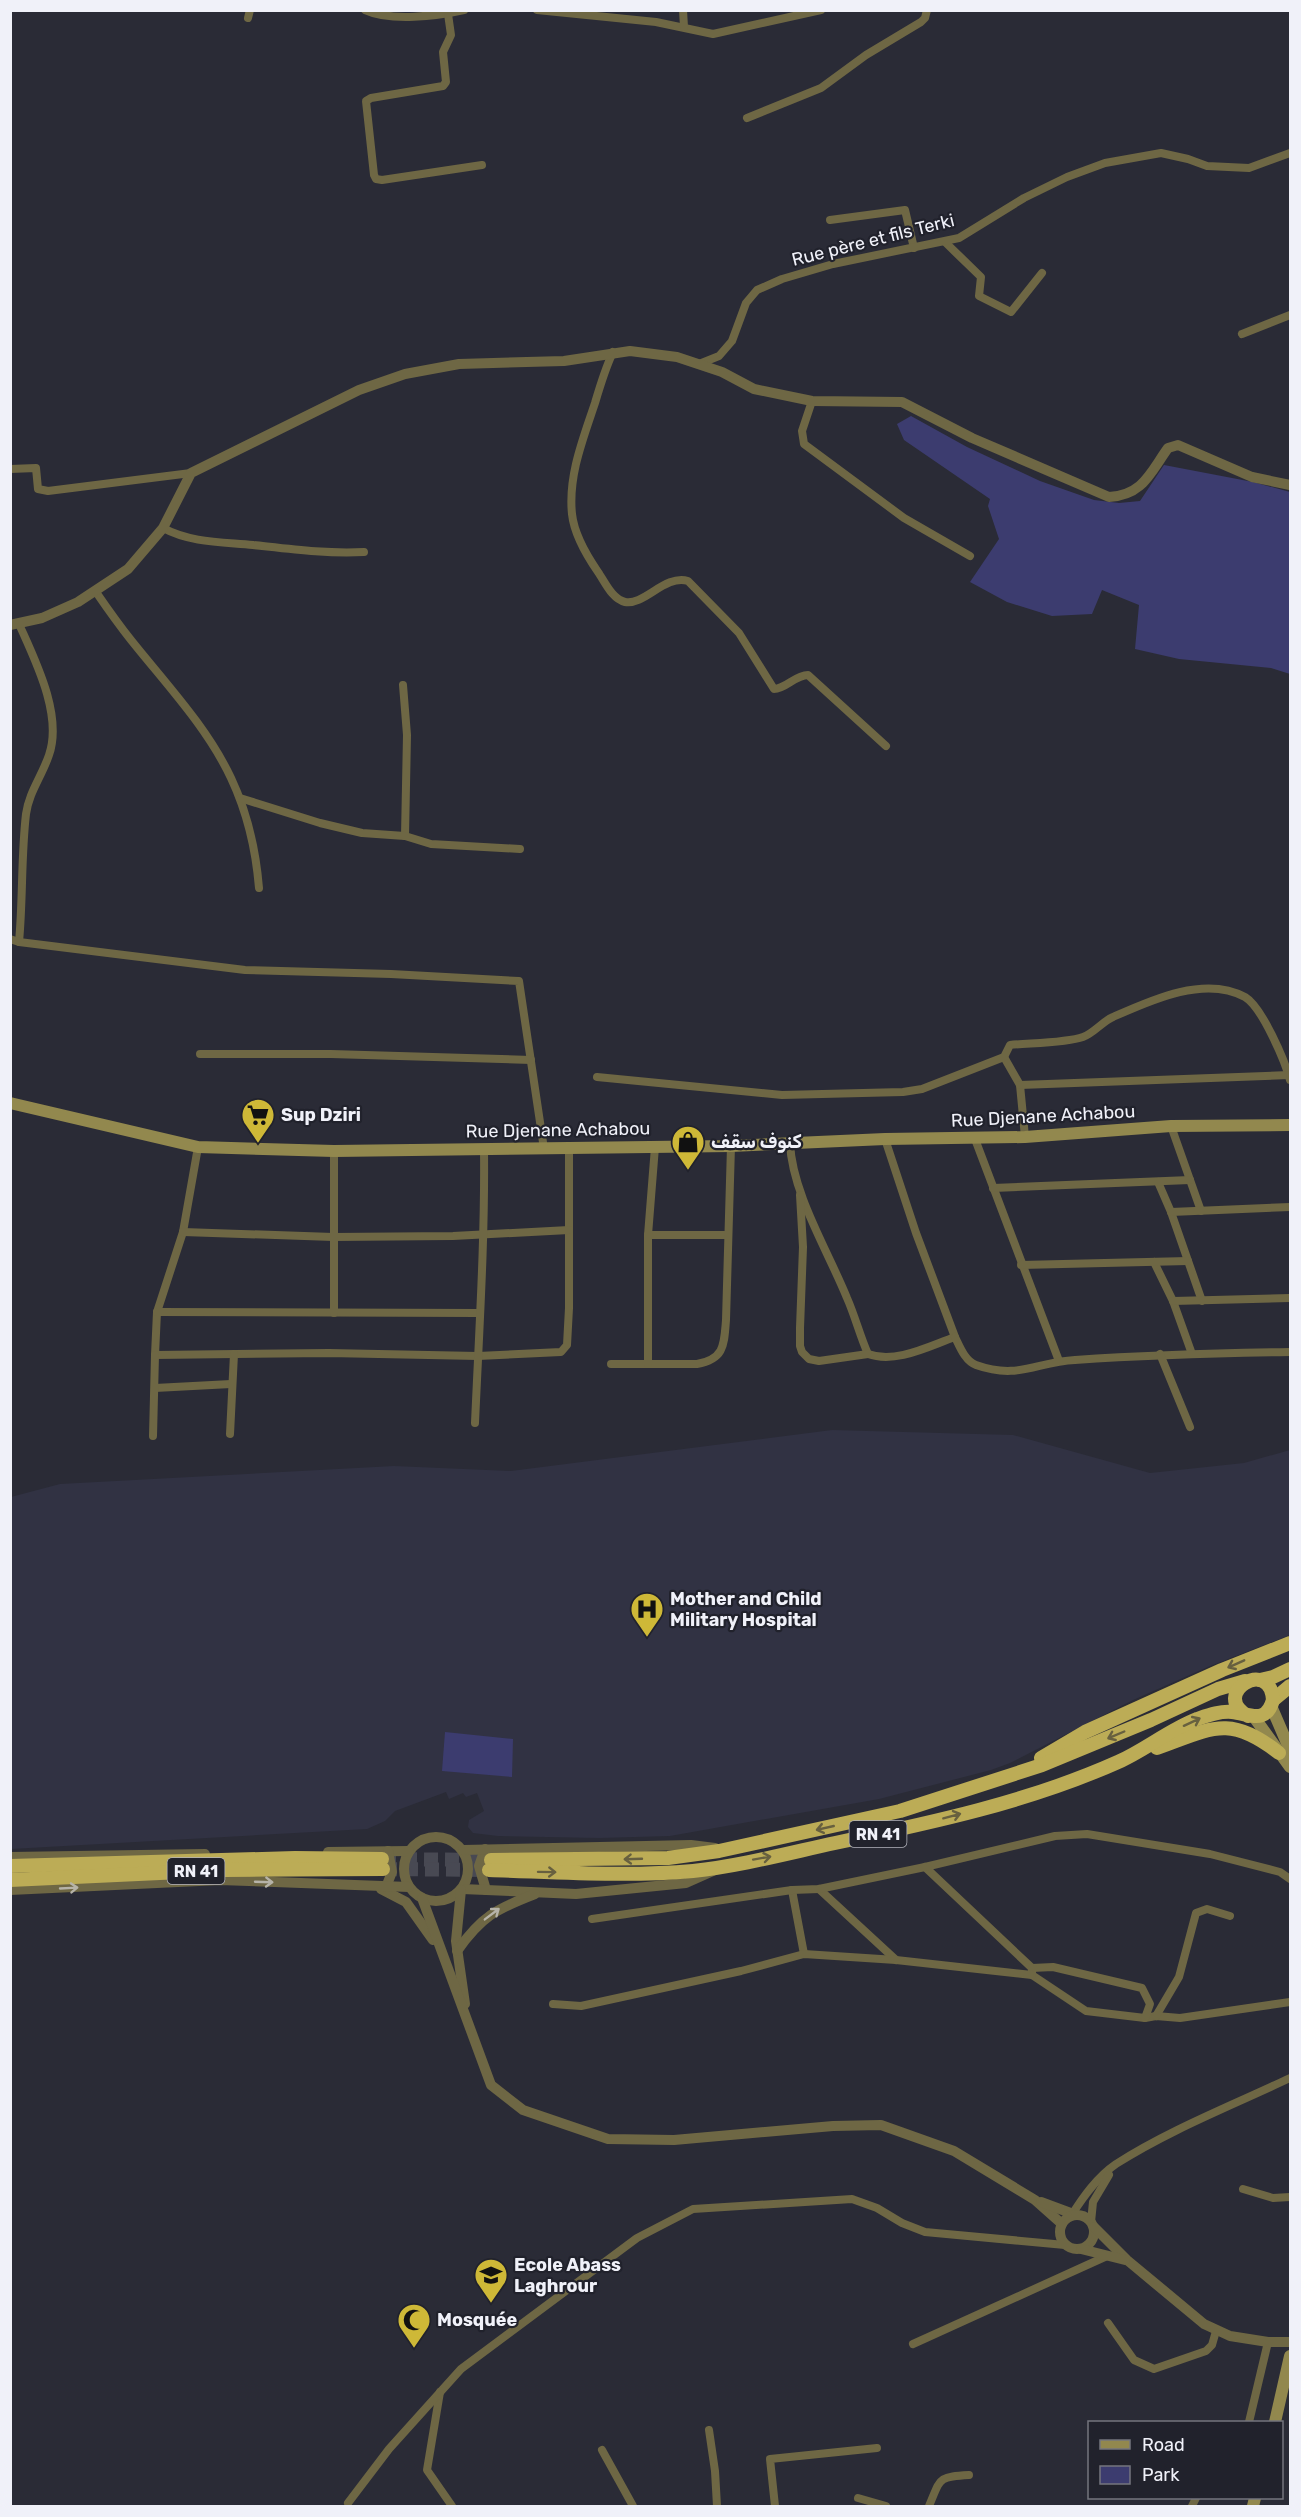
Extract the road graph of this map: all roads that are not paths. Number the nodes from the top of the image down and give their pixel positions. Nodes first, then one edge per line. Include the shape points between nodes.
1 (365, 10) edge
2 (464, 10) edge
3 (537, 10) edge
4 (683, 10) edge
5 (821, 10) edge
6 (927, 10) edge
7 (448, 14) junction
8 (684, 27) junction
9 (747, 118) dead end
10 (1290, 153) edge
11 (482, 165) dead end
12 (830, 220) dead end
13 (945, 242) junction
14 (914, 248) junction
15 (1042, 273) dead end
16 (1290, 315) edge
17 (1242, 334) dead end
18 (613, 352) junction
19 (699, 364) junction
20 (812, 401) junction
21 (10, 469) edge
22 (191, 473) junction
23 (1290, 485) edge
24 (164, 528) junction
25 (364, 552) dead end
26 (970, 556) dead end
27 (96, 592) junction
28 (15, 625) edge
29 (403, 685) dead end
30 (886, 746) dead end
31 (240, 798) junction
32 (405, 836) junction
33 (519, 849) dead end
34 (259, 888) dead end
35 (15, 940) edge
36 (200, 1054) dead end
37 (1004, 1057) junction
38 (531, 1060) junction
39 (597, 1077) dead end
40 (1290, 1078) edge
41 (1020, 1085) junction
42 (10, 1103) edge
43 (1290, 1125) edge
44 (1171, 1126) junction
45 (1025, 1137) junction
46 (975, 1138) junction
47 (885, 1139) junction
48 (790, 1143) junction
49 (731, 1146) junction
50 (198, 1147) junction
51 (655, 1147) junction
52 (544, 1149) junction
53 (568, 1149) junction
54 (484, 1150) junction
55 (334, 1151) junction
56 (1190, 1180) junction
57 (1158, 1182) junction
58 (993, 1188) junction
59 (800, 1189) junction
60 (1290, 1207) edge
61 (1201, 1211) junction
62 (1171, 1212) junction
63 (569, 1230) junction
64 (183, 1232) junction
65 (484, 1234) junction
66 (648, 1235) junction
67 (728, 1235) junction
68 (333, 1237) junction
69 (1188, 1261) junction
70 (1154, 1262) junction
71 (1021, 1265) junction
72 (1290, 1298) edge
73 (1202, 1300) junction
74 (1173, 1301) junction
75 (157, 1312) junction
76 (479, 1312) junction
77 (334, 1313) junction
78 (955, 1337) junction
79 (1290, 1352) edge
80 (234, 1353) junction
81 (868, 1354) junction
82 (1160, 1354) junction
83 (1192, 1354) junction
84 (155, 1355) junction
85 (478, 1356) junction
86 (1059, 1361) junction
87 (610, 1364) dead end
88 (648, 1364) junction
89 (231, 1384) junction
90 (155, 1388) junction
91 (476, 1423) dead end
92 (1190, 1427) dead end
93 (230, 1434) dead end
94 (153, 1436) dead end
95 (1290, 1643) edge
96 (1290, 1669) edge
97 (1253, 1681) junction
98 (1290, 1686) edge
99 (1272, 1703) junction
100 (1251, 1717) junction
101 (1285, 1751) edge
102 (1118, 1762) junction
103 (1290, 1767) edge
104 (1002, 1776) junction
105 (463, 1850) junction
106 (409, 1851) junction
107 (10, 1857) edge
108 (384, 1860) junction
109 (488, 1860) junction
110 (724, 1865) junction
111 (10, 1866) edge
112 (925, 1867) junction
113 (1290, 1879) edge
114 (10, 1881) edge
115 (381, 1887) junction
116 (409, 1887) junction
117 (819, 1889) junction
118 (10, 1890) edge
119 (461, 1890) junction
120 (486, 1890) junction
121 (792, 1890) junction
122 (538, 1893) junction
123 (422, 1898) junction
124 (1230, 1916) dead end
125 (592, 1919) dead end
126 (457, 1951) junction
127 (441, 1952) junction
128 (804, 1953) junction
129 (896, 1960) junction
130 (1032, 1972) junction
131 (1290, 2002) edge
132 (553, 2004) dead end
133 (1156, 2016) junction
134 (1145, 2018) junction
135 (468, 2025) junction
136 (1290, 2078) edge
137 (1116, 2165) junction
138 (1243, 2189) dead end
139 (1290, 2197) edge
140 (1070, 2217) junction
141 (1093, 2224) junction
142 (1065, 2245) junction
143 (1081, 2249) junction
144 (1107, 2256) junction
145 (1126, 2260) junction
146 (1108, 2323) dead end
147 (1216, 2331) junction
148 (1268, 2342) junction
149 (1290, 2342) edge
150 (913, 2344) dead end
151 (1290, 2356) edge
152 (440, 2391) junction
153 (1249, 2421) edge
154 (1275, 2421) edge
155 (709, 2430) dead end
156 (878, 2448) dead end
157 (602, 2450) dead end
158 (969, 2475) dead end
159 (858, 2498) dead end
160 (348, 2504) dead end
161 (452, 2506) edge
162 (633, 2506) edge
163 (717, 2506) edge
164 (775, 2506) edge
165 (886, 2506) edge
166 (929, 2506) edge

1 - 7 street via 387,16
2 - 7 street
3 - 8 street
4 - 8 street
5 - 8 street via 713,34
6 - 9 street via 921,22 821,88
7 - 11 street via 451,35 443,52 443,86 366,101 374,175 382,180
10 - 13 street, Rue père et fils Terki via 1249,168 1207,166 1161,153 1105,163 1024,198 966,235
12 - 14 street via 905,210
13 - 14 street, Rue père et fils Terki
13 - 15 street via 981,277 979,296 1011,312
14 - 19 street, Rue père et fils Terki via 833,264 757,290 746,303 732,341 719,356
16 - 17 street
18 - 19 street via 677,357
18 - 22 street via 564,361 459,364 405,374 344,396
18 - 30 street via 577,455 572,510 573,523 590,560 612,594 632,602 667,583 687,581 739,633 771,686 779,689 808,675
19 - 20 street via 754,389
20 - 23 street via 902,402 972,438 1109,497 1126,496 1139,489 1173,445 1251,477
20 - 26 street via 802,431 804,444 904,518
21 - 22 street via 36,468 38,489 48,491
22 - 24 street
24 - 25 street via 206,541
24 - 27 street via 128,569
27 - 28 street via 51,614
27 - 31 street via 203,732
28 - 35 street via 34,657 53,718 53,739 28,800
29 - 32 street via 407,735
31 - 32 street via 362,833
31 - 34 street via 255,854
32 - 33 street via 431,844
35 - 38 street via 245,970 519,981
36 - 38 street
37 - 39 street via 922,1089 903,1092 782,1095
37 - 40 street via 1010,1045 1084,1037 1107,1019 1137,1006 1190,991 1224,988 1247,998 1270,1031
37 - 41 street
38 - 52 street
40 - 41 street
41 - 45 street
42 - 50 main road, Rue Djenane Achabou
43 - 44 main road, Rue Djenane Achabou
44 - 45 main road, Rue Djenane Achabou
44 - 56 street
45 - 46 main road, Rue Djenane Achabou
46 - 47 main road, Rue Djenane Achabou
46 - 58 street
47 - 48 main road, Rue Djenane Achabou
47 - 78 street
48 - 49 main road, Rue Djenane Achabou
48 - 59 street via 791,1162
49 - 51 main road, Rue Djenane Achabou
49 - 67 street
50 - 55 main road, Rue Djenane Achabou
50 - 64 street
51 - 53 main road, Rue Djenane Achabou
51 - 66 street
52 - 53 main road, Rue Djenane Achabou
52 - 54 main road, Rue Djenane Achabou
53 - 63 street
54 - 55 main road, Rue Djenane Achabou
54 - 65 street
55 - 68 street
56 - 57 street
56 - 61 street
57 - 58 street
57 - 62 street
58 - 71 street
59 - 81 street
59 - 81 street via 802,1352 819,1361
60 - 61 street
61 - 62 street
62 - 69 street
63 - 65 street
63 - 85 street via 565,1349 556,1353
64 - 68 street
64 - 75 street
65 - 68 street
65 - 76 street
66 - 67 street
66 - 88 street
67 - 88 street via 725,1336 718,1355 710,1362 697,1364
68 - 77 street
69 - 70 street
69 - 73 street
70 - 71 street
70 - 74 street
71 - 86 street
72 - 73 street
73 - 74 street
74 - 83 street
75 - 77 street
75 - 84 street
76 - 77 street
76 - 85 street
78 - 81 street via 902,1355
78 - 86 street via 970,1362 989,1369 1017,1372
79 - 83 street
80 - 84 street
80 - 85 street
80 - 89 street
82 - 83 street
82 - 86 street
82 - 92 street
84 - 90 street
85 - 91 street
87 - 88 street
89 - 90 street
89 - 93 street
90 - 94 street
95 -> 104 highway via 1085,1732
96 - 97 highway, RN 41
97 - 99 highway via 1270,1688
97 - 100 highway via 1238,1689 1236,1702 1242,1713
97 -> 104 highway, RN 41 via 1218,1689 1077,1751
98 - 99 highway
99 - 100 highway via 1261,1716
99 - 101 main road
100 - 101 main road
102 -> 100 highway, RN 41 via 1216,1712
101 - 102 highway via 1229,1727
101 - 103 main road
110 -> 102 highway, RN 41 via 924,1823 1041,1791
104 -> 109 highway, RN 41 via 900,1811 728,1850 668,1858
105 - 106 street via 447,1838 432,1836
105 - 109 street
105 - 119 street via 469,1874
106 - 108 street
106 - 116 street via 404,1869
107 - 108 street
108 - 111 highway, RN 41 via 295,1858
108 - 114 highway, RN 41
108 - 115 street via 392,1872
109 -> 110 highway, RN 41 via 655,1873
109 - 120 street via 479,1866
110 - 122 street via 686,1883 576,1894
112 - 113 street via 1055,1836 1087,1834 1210,1854 1280,1872
112 - 117 street
112 - 130 street
115 - 116 street
118 -> 115 street via 220,1880
115 - 127 street via 411,1907
116 - 123 street
117 - 121 street
117 - 129 street
119 - 120 street
119 - 123 street via 443,1901
119 - 126 street
120 - 122 street
121 - 125 street
121 - 128 street
126 -> 122 street via 478,1925 498,1909
123 - 127 street
124 - 133 street via 1207,1909 1196,1913 1179,1977
126 - 135 street
127 - 135 street
128 - 129 street
128 - 132 street via 751,1969 581,2006
129 - 130 street
130 - 134 street via 1086,2011
130 - 134 street via 1053,1967 1143,1988 1150,2000
131 - 133 street via 1180,2018
133 - 134 street
135 - 140 street via 491,2085 523,2110 608,2139 674,2140 881,2125 954,2151
136 - 137 street
137 - 140 street via 1093,2186
137 - 141 street via 1096,2195
138 - 139 street via 1273,2198
140 - 141 street via 1087,2218
140 - 142 street via 1060,2235
141 - 143 street via 1094,2238
141 - 145 street
142 - 143 street
142 - 152 street via 925,2232 852,2199 693,2209 637,2238 460,2369
143 - 144 street
144 - 145 street
144 - 150 street
145 - 147 street via 1193,2317
146 - 147 street via 1134,2360 1155,2369 1206,2352
147 - 148 street
148 - 149 street
148 - 153 street
151 - 154 main road
152 - 160 street
152 - 161 street via 427,2470
155 - 163 street
156 - 164 street via 770,2459
157 - 162 street
158 - 166 street via 940,2480
159 - 165 street

